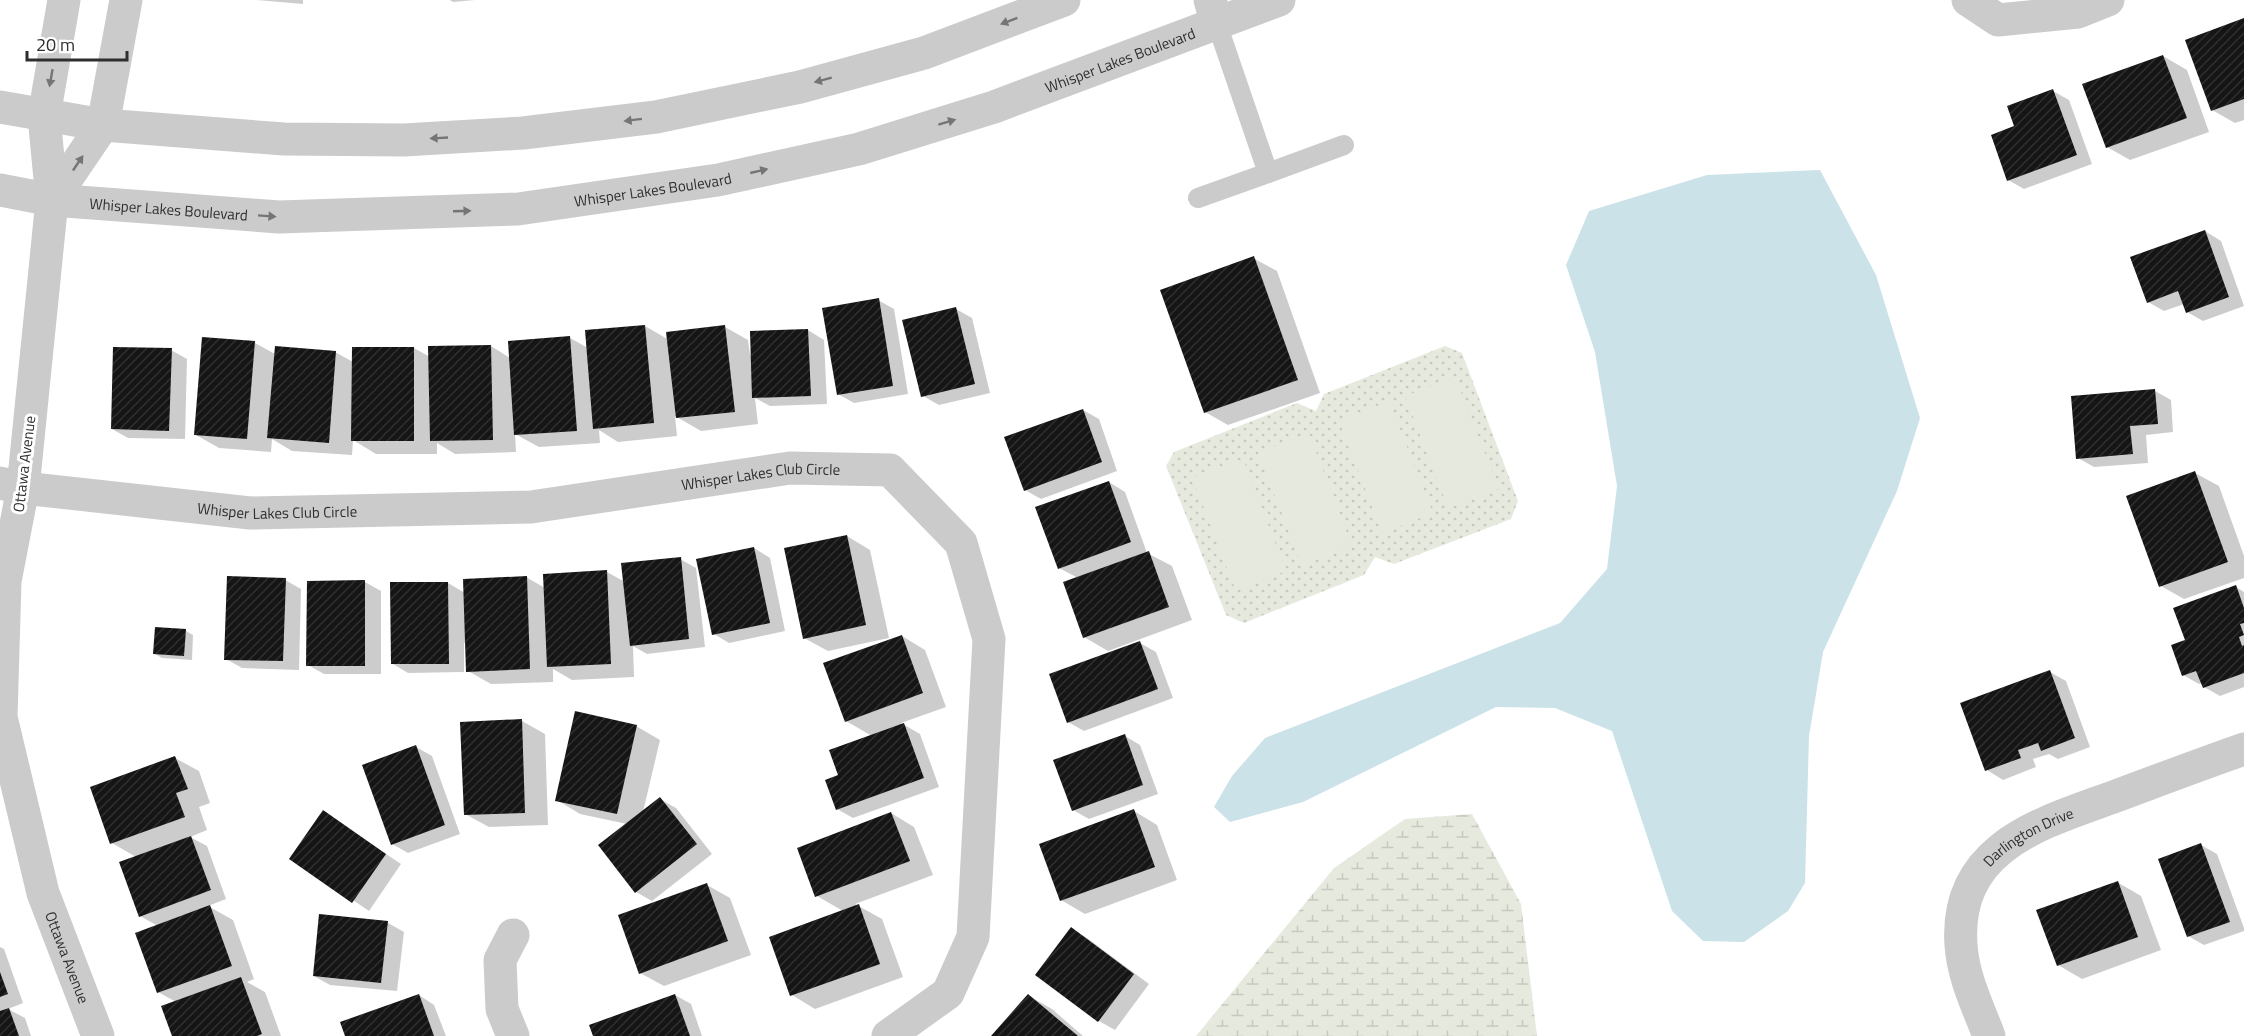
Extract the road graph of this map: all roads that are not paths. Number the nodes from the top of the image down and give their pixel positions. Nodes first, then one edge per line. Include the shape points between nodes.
1 (64, 0) edge
2 (126, 0) edge
3 (1064, 0) edge
4 (1279, 0) edge
5 (1968, 0) edge
6 (2108, 0) edge
7 (1214, 12) edge
8 (0, 107) edge
9 (44, 116) junction
10 (103, 125) junction
11 (1344, 145) dead end
12 (1268, 173) junction
13 (0, 190) edge
14 (1198, 198) dead end
15 (52, 200) junction
16 (11, 485) edge
17 (2244, 749) edge
18 (513, 935) dead end
19 (98, 1036) edge
20 (513, 1036) edge
21 (888, 1036) edge
22 (1989, 1036) edge

1 -> 9 street, Ottawa Avenue
2 - 10 street, Ottawa Avenue
3 -> 10 street via 924,53 800,87 657,117 522,133 404,140 284,139
4 - 7 street, Whisper Lakes Boulevard
5 - 6 street via 1998,20 2078,12
7 - 12 lane
15 -> 7 street, Whisper Lakes Boulevard via 279,217 518,209 718,180 859,149 983,111
8 - 9 street
9 - 10 street
9 - 15 street, Ottawa Avenue
15 -> 10 street, Ottawa Avenue
11 - 12 lane
12 - 14 lane
13 - 15 street, Whisper Lakes Boulevard
15 - 16 street, Ottawa Avenue
16 - 19 street, Ottawa Avenue via 1,717 43,893
16 - 21 street, Whisper Lakes Club Circle via 250,513 519,508 790,468 890,470 962,543 989,639 973,937 948,993
17 - 22 street, Darlington Drive via 2043,823 2007,842 1993,855 1971,888 1961,925 1963,963
18 - 20 street via 500,960 502,1009

